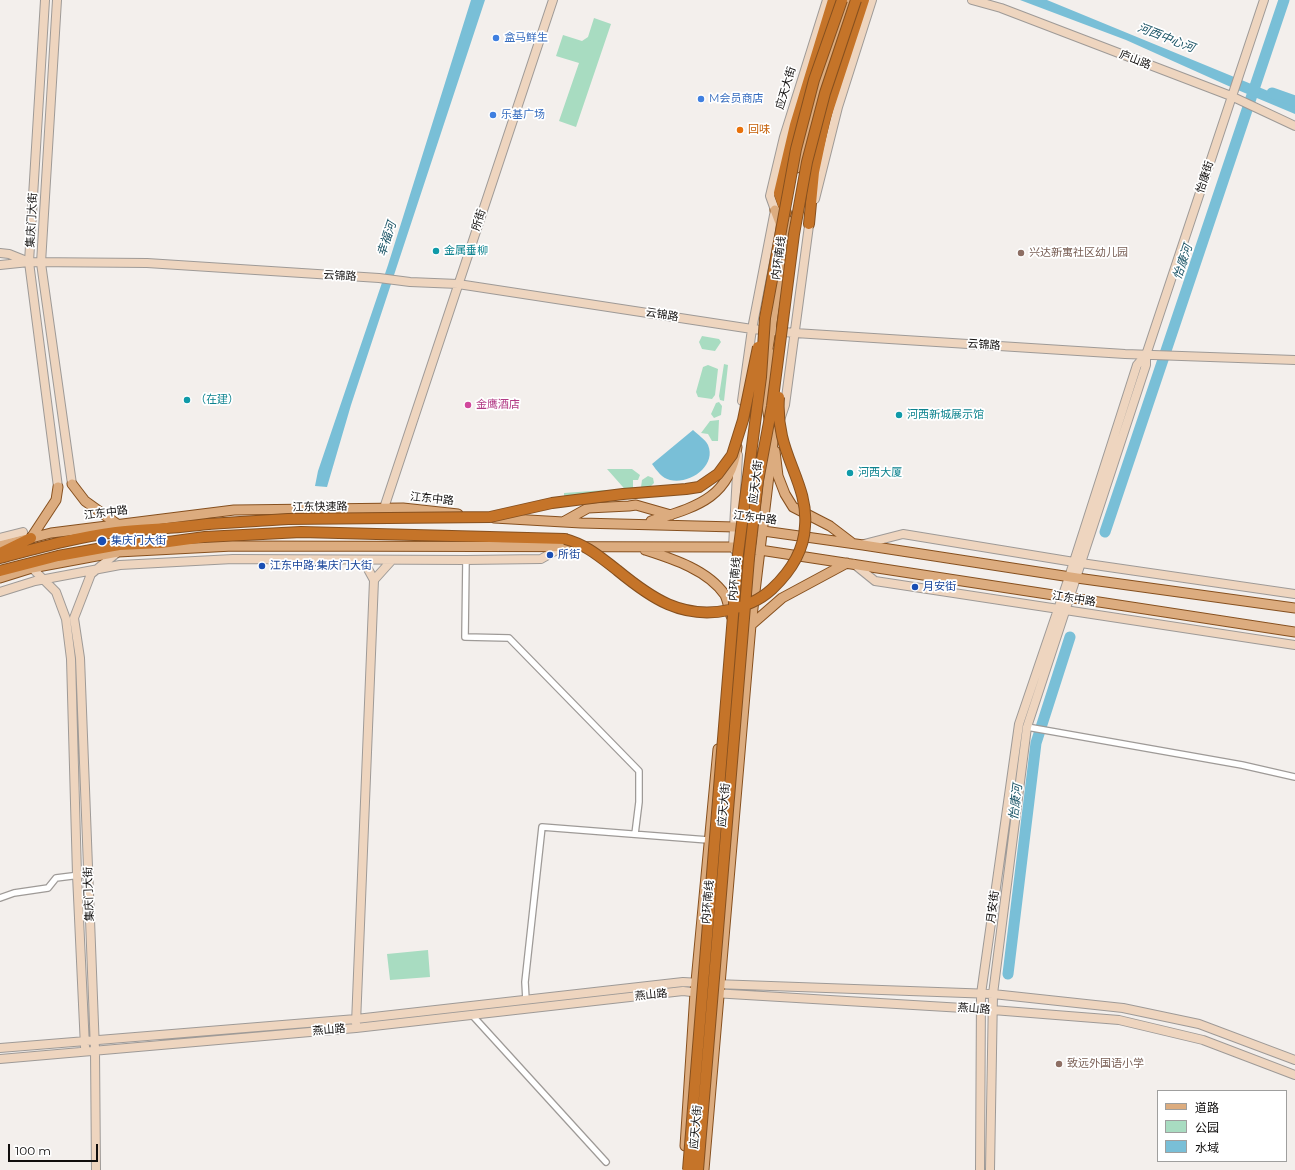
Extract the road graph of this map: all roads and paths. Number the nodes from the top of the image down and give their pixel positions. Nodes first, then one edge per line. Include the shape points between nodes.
1 (45, 0) edge
2 (57, 0) edge
3 (553, 0) edge
4 (827, 0) edge
5 (833, 0) edge
6 (842, 0) edge
7 (846, 0) edge
8 (850, 0) edge
9 (856, 0) edge
10 (864, 0) edge
11 (872, 0) edge
12 (972, 0) edge
13 (1264, 0) edge
14 (1233, 97) junction
15 (1295, 126) edge
16 (775, 210) junction
17 (788, 219) junction
18 (809, 224) junction
19 (0, 253) edge
20 (29, 262) junction
21 (41, 263) junction
22 (0, 265) edge
23 (458, 284) junction
24 (765, 318) junction
25 (752, 329) junction
26 (773, 331) junction
27 (795, 333) junction
28 (780, 342) junction
29 (1146, 355) junction
30 (1295, 360) edge
31 (740, 422) junction
32 (773, 442) junction
33 (72, 484) joint
34 (58, 488) joint
35 (384, 508) junction
36 (671, 515) junction
37 (563, 522) junction
38 (643, 523) junction
39 (117, 524) junction
40 (735, 527) junction
41 (746, 528) junction
42 (762, 530) junction
43 (27, 535) junction
44 (0, 538) edge
45 (564, 543) junction
46 (852, 543) junction
47 (863, 544) junction
48 (0, 546) edge
49 (636, 547) junction
50 (733, 547) junction
51 (744, 548) junction
52 (760, 550) junction
53 (118, 552) junction
54 (0, 554) edge
55 (0, 558) edge
56 (363, 560) junction
57 (392, 560) junction
58 (466, 560) junction
59 (740, 561) junction
60 (1078, 562) junction
61 (851, 564) junction
62 (32, 568) junction
63 (97, 569) junction
64 (0, 572) edge
65 (0, 578) edge
66 (1073, 578) junction
67 (43, 580) junction
68 (374, 580) junction
69 (0, 592) edge
70 (1295, 594) edge
71 (1066, 597) junction
72 (1295, 608) edge
73 (1062, 609) junction
74 (70, 619) junction
75 (731, 619) junction
76 (751, 625) junction
77 (1295, 632) edge
78 (1295, 645) edge
79 (1027, 727) junction
80 (1295, 777) edge
81 (635, 834) junction
82 (708, 840) junction
83 (88, 874) junction
84 (77, 876) junction
85 (0, 898) edge
86 (696, 988) junction
87 (720, 989) junction
88 (981, 994) junction
89 (993, 994) junction
90 (526, 1000) junction
91 (980, 1009) junction
92 (991, 1010) junction
93 (472, 1015) junction
94 (356, 1019) junction
95 (356, 1028) junction
96 (94, 1041) junction
97 (84, 1042) junction
98 (0, 1048) edge
99 (95, 1050) junction
100 (85, 1051) junction
101 (0, 1059) edge
102 (1295, 1060) edge
103 (1295, 1075) edge
104 (606, 1162) dead end
105 (96, 1170) edge
106 (683, 1170) edge
107 (688, 1170) edge
108 (698, 1170) edge
109 (704, 1170) edge
110 (980, 1170) edge
111 (990, 1170) edge

1 - 20 street, 集庆门大街
2 - 21 street, 集庆门大街
3 - 23 street, 所街
4 - 16 street, 应天大街 via 782,144 770,196
5 - 17 highway via 795,125 779,193
6 - 24 highway, 内环南线, bridge via 814,80 796,149
7 - 17 main road, 应天大街 via 816,91 799,159
8 - 26 main road, 应天大街 via 819,92 802,159
9 - 28 highway, 内环南线, bridge via 825,93 807,162 794,234
10 - 18 highway via 835,87 814,172
11 - 18 street, 应天大街 via 838,107
12 - 14 street, 庐山路 via 1001,8
13 - 14 street, 怡康街
14 - 15 street, 庐山路
14 - 29 street, 怡康街
16 - 25 street, 应天大街
16 - 26 main road via 780,223
17 - 26 main road, 应天大街
18 - 27 street, 应天大街
19 - 20 street, 云锦路
20 - 21 street, 云锦路
20 - 22 street, 云锦路
20 - 34 street, 集庆门大街
21 - 23 street, 云锦路 via 147,263
21 - 33 street, 集庆门大街
23 - 25 street, 云锦路
23 - 35 street, 所街
24 - 55 highway, 江东快速路, bridge via 743,420 732,455 718,474 699,487 552,504 490,517 288,519 116,532
24 - 107 highway, 内环南线, bridge via 761,377 738,554
25 - 26 street, 云锦路
25 - 31 street, 应天大街
26 - 27 street, 云锦路
26 - 32 main road, 应天大街 via 766,401
26 - 41 main road, 应天大街
27 - 29 street, 云锦路
27 - 32 street, 应天大街 via 786,405
28 - 45 highway, bridge via 778,408 782,437 802,490 805,528 800,549 792,565 782,580 767,594 752,603 714,613 687,612 656,599 599,555 579,543
28 - 108 highway, 内环南线, bridge via 772,406 758,481 749,558
29 - 30 street, 云锦路
29 - 60 street, 怡康街 via 1146,365
31 - 36 main road via 735,462 726,482 714,496
31 - 40 street, 应天大街
32 - 42 main road, 应天大街
32 - 46 main road via 778,476 793,507 830,526
33 - 39 main road via 86,501
34 - 43 main road via 56,500
35 - 37 main road, 江东中路
35 - 39 main road, 江东中路 via 234,510
36 - 37 main road via 636,505 588,508
36 - 38 main road
37 - 38 main road, 江东中路
38 - 40 main road, 江东中路
39 - 43 main road, 江东中路
40 - 41 main road, 江东中路
40 - 50 street, 应天大街
41 - 42 main road, 江东中路
41 - 51 main road, 应天大街
42 - 46 main road, 江东中路
42 - 52 main road, 应天大街
43 - 44 street, 江东中路
43 - 48 main road, 江东中路
43 - 54 highway
45 - 49 main road, 江东中路
45 - 53 main road, 江东中路 via 233,546
45 - 58 street, 江东中路 via 541,559
45 - 64 highway via 301,532 119,545 58,556
46 - 47 main road, 江东中路
47 - 60 street, 江东中路 via 903,534
47 - 66 main road, 江东中路
49 - 50 main road, 江东中路
49 - 75 main road via 701,573 726,597
50 - 51 main road, 江东中路
50 - 59 street
51 - 52 main road, 江东中路
51 - 59 main road, 应天大街
52 - 61 main road, 江东中路
52 - 76 main road, 应天大街
53 - 62 main road, 江东中路
53 - 63 street
56 - 57 street, 江东中路
56 - 63 street, 江东中路 via 233,559 120,565
56 - 68 street
57 - 58 street, 江东中路
57 - 68 street
58 - 81 street via 465,637 509,638 639,771
59 - 75 main road, 应天大街
60 - 66 street, 月安街
60 - 70 street, 江东中路
61 - 71 main road, 江东中路
61 - 73 street, 江东中路 via 875,581
61 - 76 main road via 782,598
62 - 64 highway
62 - 65 main road, 江东中路
62 - 67 street
63 - 67 street, 江东中路
63 - 74 street via 91,574
66 - 71 street, 月安街
66 - 72 main road, 江东中路
67 - 69 street, 江东中路
67 - 74 street via 56,592
68 - 94 street
71 - 73 street, 月安街
71 - 77 main road, 江东中路
73 - 78 street, 江东中路
73 - 79 street
73 - 88 street, 月安街 via 1019,724
74 - 83 street, 集庆门大街 via 80,658
74 - 84 street, 集庆门大街
75 - 82 main road, 应天大街
76 - 87 main road, 应天大街
79 - 80 street via 1242,765
79 - 89 street
81 - 82 street
81 - 90 street via 542,828 525,982
82 - 86 main road, 应天大街
83 - 84 street
83 - 96 street, 集庆门大街
84 - 85 street via 56,878 48,888 14,893
84 - 97 street, 集庆门大街
86 - 87 street, 燕山路
86 - 90 street, 燕山路 via 683,982
86 - 93 street, 燕山路
86 - 106 main road, 应天大街
87 - 88 street, 燕山路
87 - 91 street, 燕山路
87 - 109 main road, 应天大街
88 - 89 street, 燕山路
88 - 91 street, 月安街
89 - 92 street
89 - 102 street, 燕山路 via 1123,1008 1199,1024
90 - 94 street, 燕山路
91 - 92 street, 燕山路
91 - 110 street, 月安街
92 - 103 street, 燕山路 via 1136,1023 1203,1040
92 - 111 street
93 - 95 street, 燕山路
93 - 104 street
94 - 95 street
94 - 96 street, 燕山路
95 - 99 street, 燕山路
96 - 97 street, 燕山路
96 - 99 street, 集庆门大街
97 - 98 street, 燕山路
97 - 100 street, 集庆门大街
99 - 100 street, 燕山路
99 - 105 street, 集庆门大街
100 - 101 street, 燕山路

